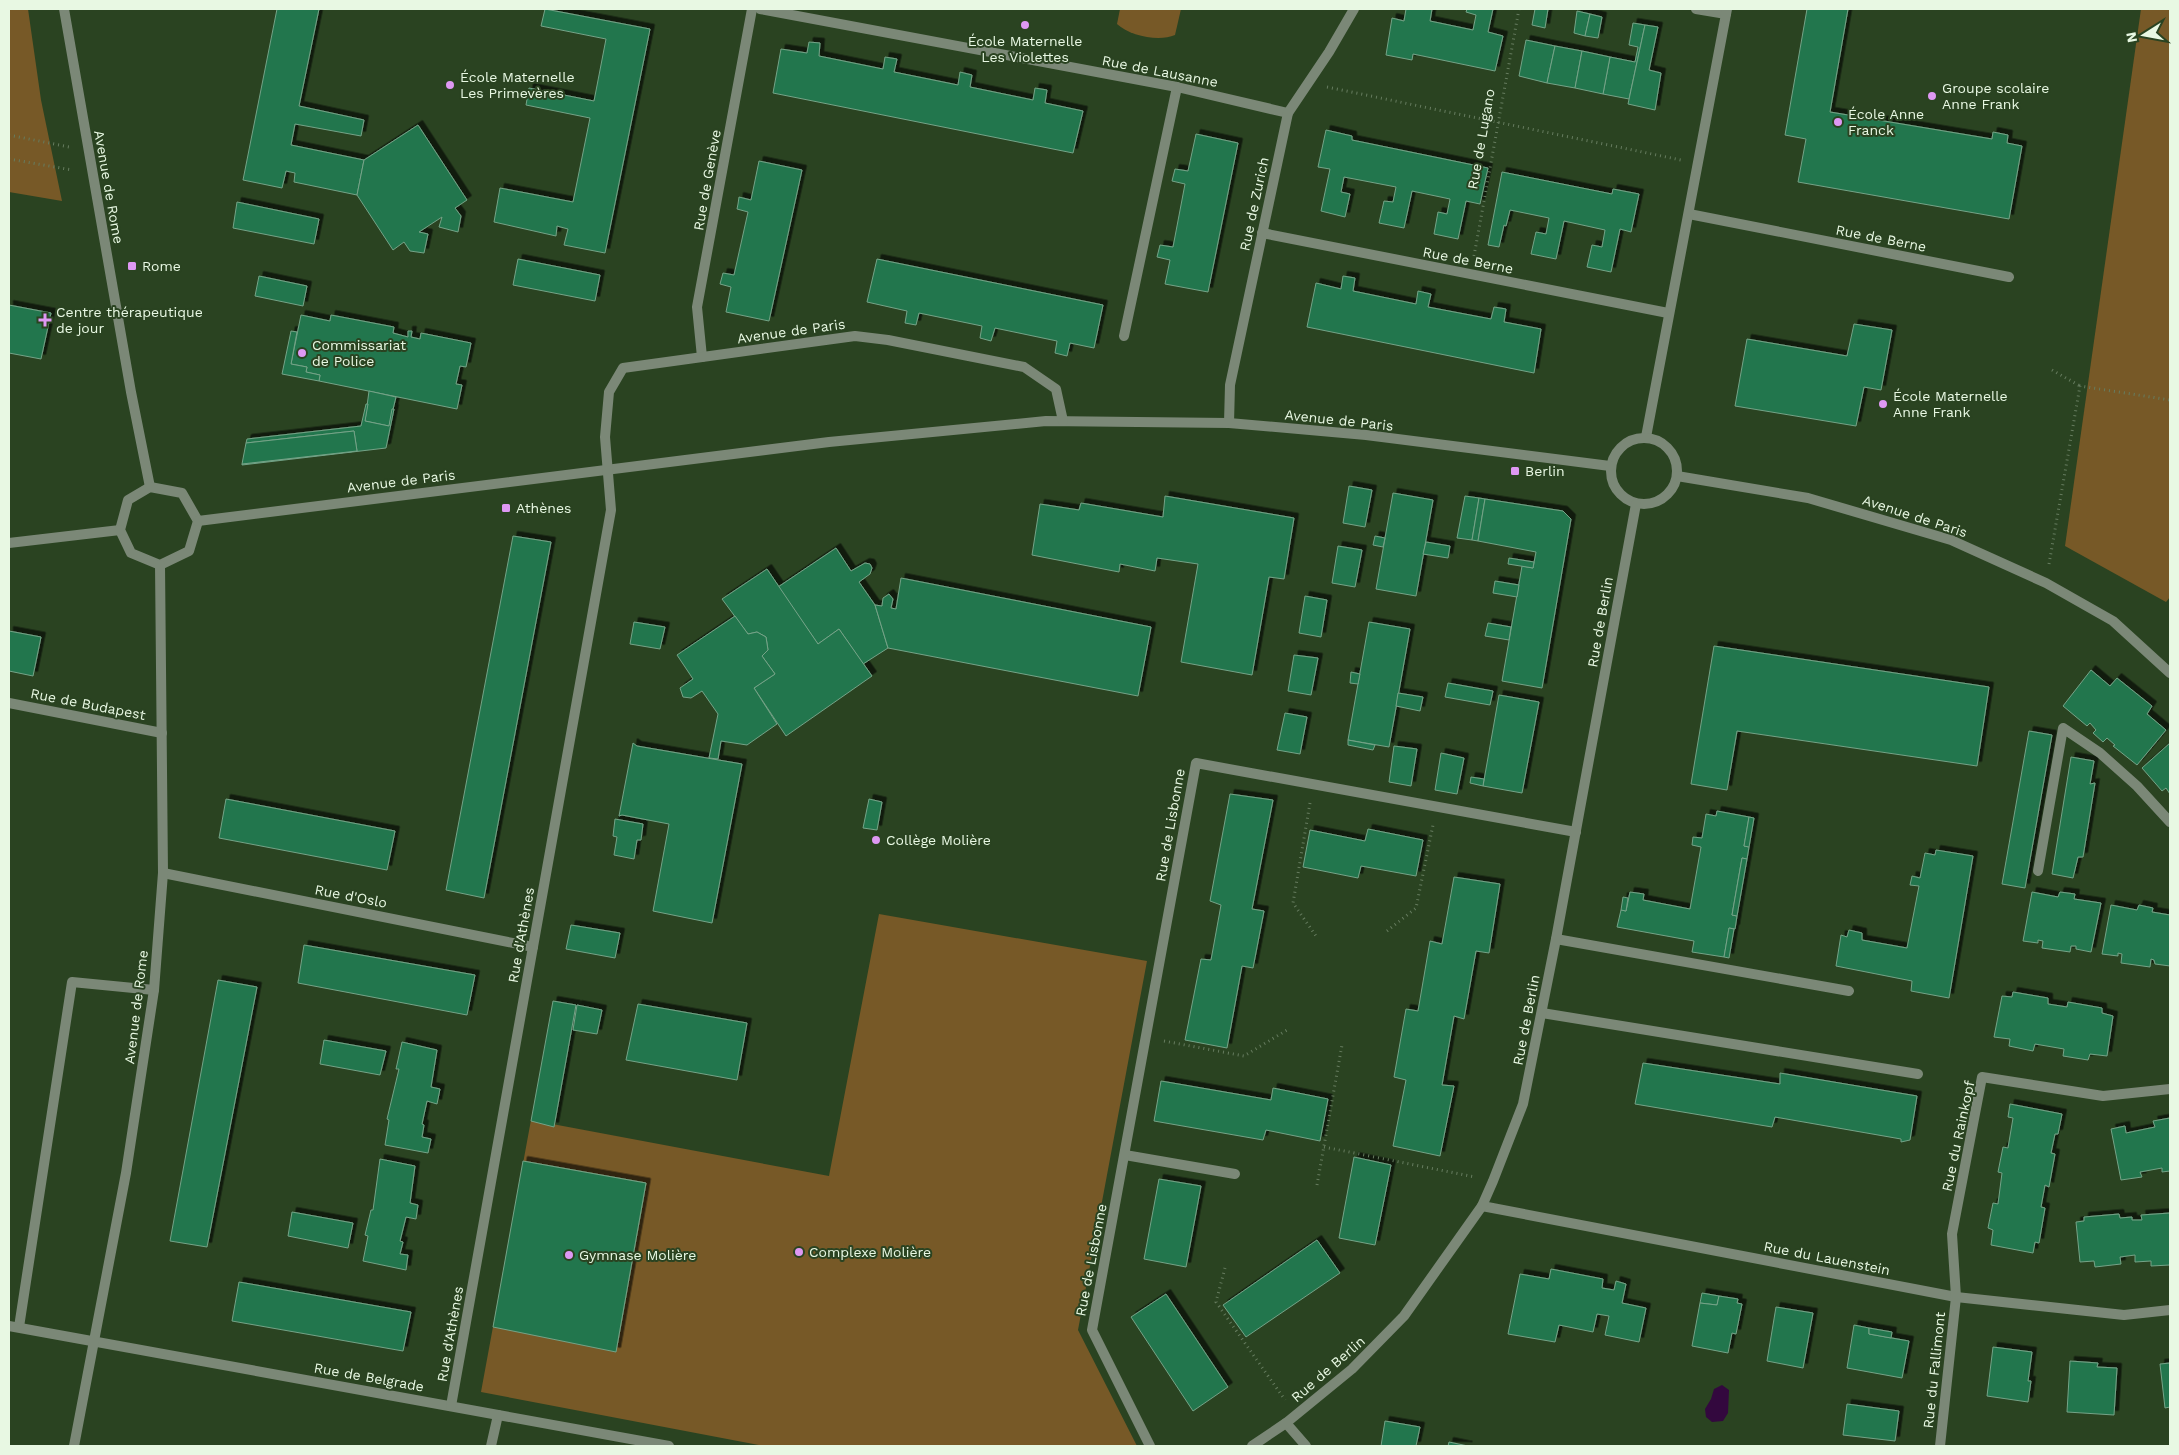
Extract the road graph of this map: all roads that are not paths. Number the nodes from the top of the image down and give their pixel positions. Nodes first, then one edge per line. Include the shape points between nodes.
1 (64, 9) edge
2 (752, 9) edge
3 (760, 9) edge
4 (1354, 9) edge
5 (1696, 9) edge
6 (1727, 12) edge
7 (1177, 87) junction
8 (1288, 113) junction
9 (1689, 214) junction
10 (1262, 233) junction
11 (2009, 277) dead end
12 (1668, 313) junction
13 (1124, 336) dead end
14 (702, 357) junction
15 (1063, 421) junction
16 (1229, 423) junction
17 (1646, 437) junction
18 (1610, 466) junction
19 (608, 469) junction
20 (1677, 476) junction
21 (150, 487) junction
22 (1636, 504) junction
23 (198, 521) junction
24 (120, 530) junction
25 (9, 544) edge
26 (160, 565) junction
27 (2170, 673) edge
28 (9, 703) edge
29 (162, 732) junction
30 (2170, 822) edge
31 (1576, 832) junction
32 (2038, 871) dead end
33 (163, 873) junction
34 (1556, 939) junction
35 (533, 947) junction
36 (154, 990) junction
37 (1849, 991) dead end
38 (1542, 1013) junction
39 (1918, 1074) dead end
40 (2170, 1089) edge
41 (1124, 1155) junction
42 (1235, 1174) dead end
43 (1482, 1206) junction
44 (1956, 1297) junction
45 (2170, 1310) edge
46 (14, 1326) edge
47 (94, 1342) junction
48 (451, 1406) junction
49 (498, 1415) junction
50 (1286, 1423) junction
51 (74, 1446) edge
52 (491, 1446) edge
53 (669, 1446) edge
54 (1150, 1446) edge
55 (1252, 1446) edge
56 (1306, 1446) edge
57 (1940, 1446) edge

1 - 21 street, Avenue de Rome
2 - 14 street, Rue de Genève via 697,307
3 - 7 street, Rue de Lausanne
4 - 8 street, Rue de Zurich
5 - 6 street
6 - 9 street
7 - 8 street, Rue de Lausanne
7 - 13 street
8 - 10 street, Rue de Zurich
9 - 11 street, Rue de Berne
9 - 12 street
10 - 12 street, Rue de Berne
10 - 16 street, Rue de Zurich via 1230,385
12 - 17 street
14 - 15 street, Avenue de Paris via 855,336 888,340 1024,367 1056,389
14 - 19 street, Avenue de Paris via 623,368 609,392 605,437
15 - 16 street, Avenue de Paris
15 - 19 street, Avenue de Paris via 829,442
16 - 18 street, Avenue de Paris
17 - 18 street via 1620,446
17 - 20 street via 1668,448 1675,457
18 - 22 street via 1610,476 1620,495
19 - 23 street, Avenue de Paris
19 - 35 street, Rue d'Athènes via 611,510
20 - 22 street via 1666,496 1654,503
20 - 27 street, Avenue de Paris via 1808,498 1951,540 2046,583 2113,621
21 - 23 street via 182,493
21 - 24 street via 128,500
22 - 31 street, Rue de Berlin
23 - 26 street via 189,551
24 - 25 street
24 - 26 street via 131,553
26 - 29 street, Avenue de Rome
28 - 29 street, Rue de Budapest
29 - 33 street, Avenue de Rome
30 - 32 street via 2100,753 2063,728
31 - 34 street, Rue de Berlin
31 - 41 street, Rue de Lisbonne via 1196,763
33 - 35 street, Rue d'Oslo
33 - 36 street, Avenue de Rome
34 - 37 street
34 - 38 street, Rue de Berlin
35 - 48 street, Rue d'Athènes
36 - 46 street via 72,982
36 - 47 street, Avenue de Rome via 126,1173
38 - 39 street
38 - 43 street, Rue de Berlin via 1523,1104
40 - 44 street, Rue du Rainkopf via 2103,1096 1982,1077 1952,1234
41 - 42 street
41 - 54 street, Rue de Lisbonne via 1092,1330
43 - 44 street, Rue du Lauenstein
43 - 50 street, Rue de Berlin via 1404,1316 1352,1369
44 - 45 street, Rue du Lauenstein via 2124,1315
44 - 57 street, Rue du Fallimont
46 - 47 street, Rue de Belgrade
47 - 48 street, Rue de Belgrade
47 - 51 street, Avenue de Rome
48 - 49 street, Rue de Belgrade
49 - 52 street
49 - 53 street, Rue de Belgrade
50 - 55 street, Rue de Berlin
50 - 56 street

